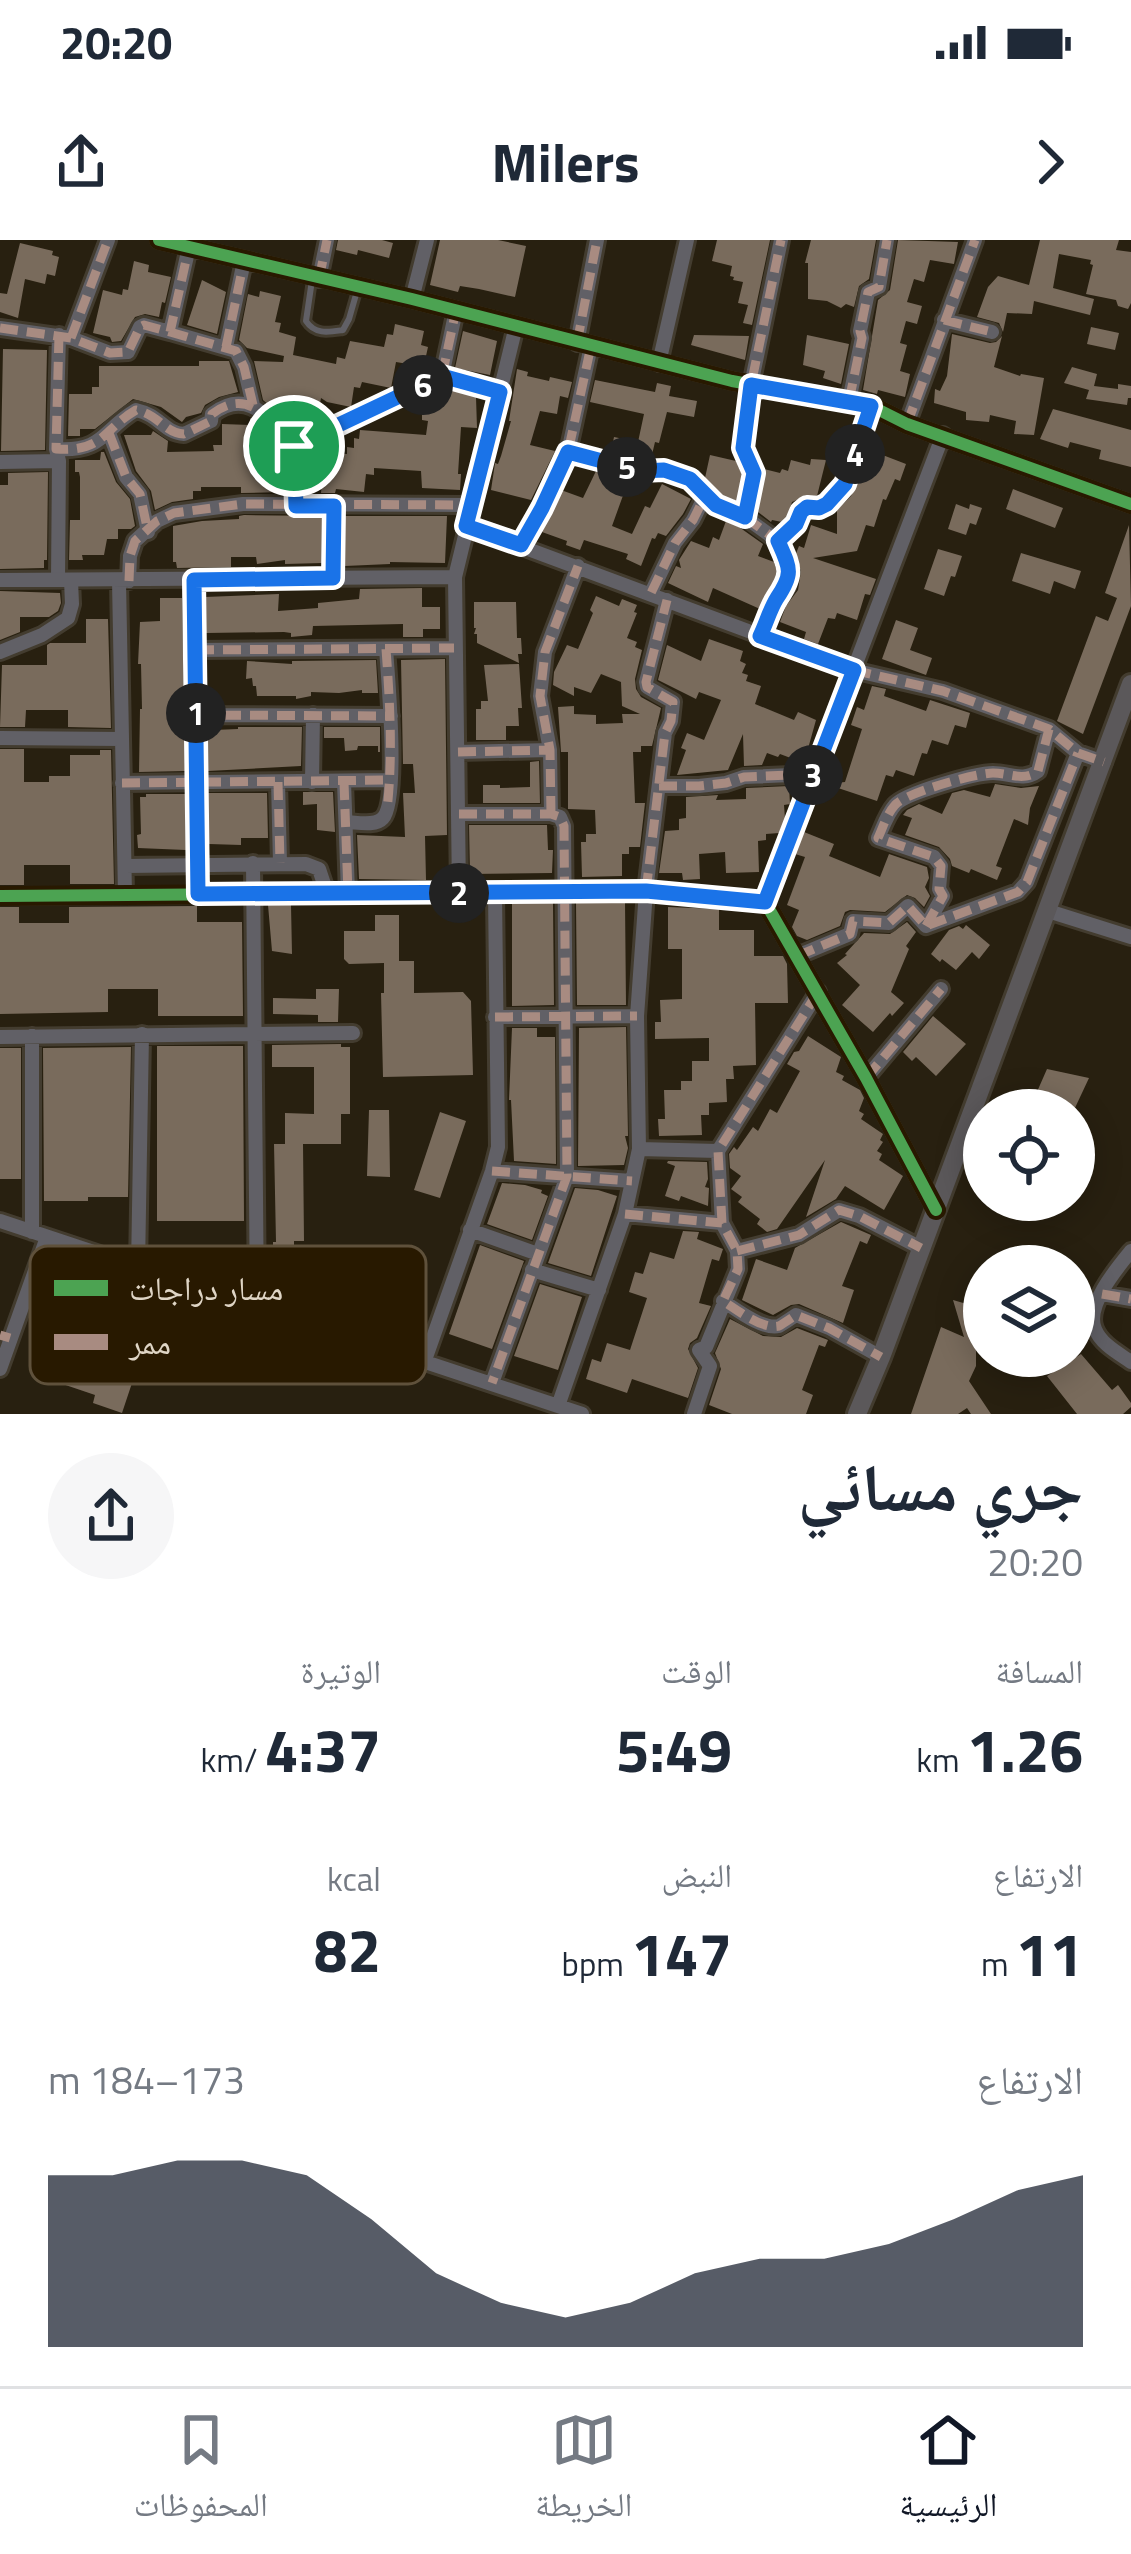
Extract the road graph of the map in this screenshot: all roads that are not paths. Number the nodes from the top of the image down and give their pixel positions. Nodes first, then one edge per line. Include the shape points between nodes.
1 (108, 240) edge
2 (158, 240) edge
3 (327, 240) edge
4 (427, 240) edge
5 (597, 240) edge
6 (687, 240) edge
7 (781, 240) edge
8 (887, 240) edge
9 (975, 240) edge
10 (189, 247) junction
11 (214, 247) edge
12 (244, 261) junction
13 (316, 278) junction
14 (358, 287) junction
15 (412, 299) junction
16 (456, 310) junction
17 (944, 320) junction
18 (516, 326) junction
19 (0, 328) edge
20 (170, 332) junction
21 (992, 332) dead end
22 (65, 336) junction
23 (584, 344) junction
24 (226, 346) junction
25 (658, 363) junction
26 (442, 376) junction
27 (751, 385) junction
28 (500, 392) junction
29 (849, 401) junction
30 (253, 405) junction
31 (871, 406) junction
32 (907, 424) junction
33 (109, 433) junction
34 (943, 435) junction
35 (294, 446) junction
36 (568, 452) junction
37 (58, 455) junction
38 (0, 462) edge
39 (706, 494) junction
40 (1131, 504) edge
41 (296, 506) junction
42 (334, 506) junction
43 (471, 506) junction
44 (745, 517) junction
45 (466, 526) junction
46 (148, 532) junction
47 (778, 541) junction
48 (521, 545) junction
49 (578, 566) junction
50 (454, 577) junction
51 (333, 578) junction
52 (0, 580) edge
53 (64, 580) junction
54 (194, 580) junction
55 (124, 581) junction
56 (651, 593) junction
57 (667, 600) junction
58 (760, 636) junction
59 (454, 648) junction
60 (386, 649) junction
61 (196, 650) junction
62 (0, 652) edge
63 (854, 670) junction
64 (1131, 684) edge
65 (313, 715) junction
66 (196, 716) junction
67 (391, 716) junction
68 (1049, 729) junction
69 (0, 738) edge
70 (121, 739) junction
71 (550, 750) junction
72 (458, 752) junction
73 (1078, 753) junction
74 (1103, 762) junction
75 (814, 773) junction
76 (390, 780) junction
77 (195, 782) junction
78 (278, 782) junction
79 (312, 782) junction
80 (344, 782) junction
81 (122, 783) junction
82 (658, 786) junction
83 (459, 814) junction
84 (551, 814) junction
85 (346, 822) junction
86 (253, 863) junction
87 (280, 863) junction
88 (197, 865) junction
89 (125, 866) junction
90 (646, 891) junction
91 (565, 892) junction
92 (327, 893) junction
93 (348, 893) junction
94 (459, 893) junction
95 (495, 893) junction
96 (125, 894) junction
97 (198, 894) junction
98 (254, 894) junction
99 (0, 896) edge
100 (765, 902) junction
101 (1048, 911) junction
102 (926, 926) junction
103 (1129, 932) edge
104 (797, 956) junction
105 (941, 989) dead end
106 (818, 992) junction
107 (637, 1016) junction
108 (495, 1017) junction
109 (567, 1018) junction
110 (254, 1032) junction
111 (142, 1034) junction
112 (353, 1034) dead end
113 (32, 1036) junction
114 (0, 1037) edge
115 (866, 1078) junction
116 (639, 1149) junction
117 (718, 1150) junction
118 (492, 1172) junction
119 (566, 1176) junction
120 (632, 1181) junction
121 (936, 1210) junction
122 (625, 1214) junction
123 (0, 1221) edge
124 (722, 1223) junction
125 (470, 1230) junction
126 (39, 1234) junction
127 (35, 1246) edge
128 (75, 1246) edge
129 (138, 1246) edge
130 (256, 1246) edge
131 (921, 1248) junction
132 (736, 1251) junction
133 (1131, 1251) edge
134 (538, 1254) junction
135 (30, 1261) edge
136 (532, 1270) junction
137 (599, 1290) junction
138 (1102, 1294) junction
139 (1131, 1299) edge
140 (723, 1301) junction
141 (5, 1337) edge
142 (426, 1357) edge
143 (881, 1357) junction
144 (426, 1360) edge
145 (1131, 1362) edge
146 (0, 1370) edge
147 (492, 1383) junction
148 (558, 1406) junction
149 (582, 1414) edge
150 (694, 1414) edge
151 (856, 1414) edge

1 - 22 street
2 - 10 street
3 - 13 street
4 - 15 street
5 - 23 street
6 - 25 street
7 - 27 street
8 - 29 street via 878,287 868,292
9 - 17 street
10 - 11 street
10 - 20 street
11 - 12 street
12 - 13 street
12 - 24 street
13 - 14 street
13 - 14 lane via 306,321 319,332 343,330
14 - 15 street
15 - 16 street
16 - 18 street
16 - 26 street
17 - 21 street
17 - 32 street
18 - 23 street
18 - 28 street
19 - 22 street
20 - 22 street via 143,325 124,353
20 - 24 street
22 - 37 street
23 - 25 street
23 - 36 street
24 - 30 street via 240,356
25 - 27 street
26 - 28 street
26 - 35 street
27 - 29 street
27 - 44 street via 743,448 754,473
28 - 43 street
29 - 31 street
30 - 33 street via 224,405 211,421 178,435 136,410
30 - 35 street
31 - 32 street
31 - 47 street via 840,492 807,507
32 - 34 street
33 - 37 street
33 - 46 street via 140,494
34 - 40 street
34 - 63 street
35 - 41 street
36 - 39 street via 664,470
36 - 48 street
37 - 38 street
37 - 53 street
39 - 44 street
39 - 56 street
41 - 42 street
41 - 46 street via 174,513
42 - 43 street
42 - 51 street
43 - 45 street
44 - 47 street
45 - 48 street
45 - 50 street
46 - 55 street via 132,547
47 - 58 street via 790,574
48 - 49 street
49 - 56 street
49 - 71 street via 544,652
50 - 51 street
50 - 59 street
51 - 54 street
52 - 53 street
53 - 55 street
53 - 62 street via 68,618
54 - 55 street
54 - 61 street
55 - 70 street
56 - 57 street
57 - 58 street
57 - 82 street via 646,682 673,702
58 - 63 street
59 - 60 street
59 - 72 street
60 - 61 street
60 - 67 street
61 - 66 street
63 - 68 street
63 - 75 street
64 - 74 main road
65 - 66 street
65 - 67 street
65 - 79 street
66 - 77 street
67 - 76 street
68 - 73 street
68 - 102 street via 1033,775 986,773 912,794 891,810 878,838 941,866 943,896
69 - 70 street
70 - 81 street
71 - 72 street
71 - 84 street
72 - 83 street
73 - 74 street
73 - 102 street via 1022,889
74 - 101 main road
75 - 82 street
75 - 100 street
76 - 80 street
76 - 85 street via 383,818
77 - 78 street
77 - 81 street
77 - 88 street
78 - 79 street
78 - 87 street
79 - 80 street
80 - 85 street
81 - 89 street
82 - 90 street
83 - 84 street
83 - 94 street
84 - 91 street via 564,826
85 - 93 street
86 - 87 street
86 - 88 street
86 - 98 street
87 - 92 street via 316,866
88 - 89 street
88 - 97 street
89 - 96 street
90 - 91 street
90 - 100 street
90 - 107 street
91 - 95 street
91 - 109 street
92 - 93 street
92 - 98 street
93 - 94 street
94 - 95 street
95 - 108 street
96 - 97 street
96 - 99 street
97 - 98 street
98 - 110 street
100 - 104 street
101 - 103 street
101 - 121 main road
102 - 104 street via 908,906 890,923 853,921 850,934
104 - 106 street
105 - 115 street
106 - 115 street
106 - 117 street
107 - 109 street
107 - 116 street
108 - 109 street
108 - 118 street
109 - 119 street
110 - 111 street
110 - 112 street
110 - 130 street
111 - 113 street
111 - 129 street
113 - 114 street
113 - 126 street
115 - 121 street
116 - 117 street
116 - 120 street
117 - 124 street
118 - 119 street
118 - 125 street
119 - 120 street
119 - 134 street
120 - 122 street
121 - 131 main road
122 - 124 street
122 - 137 street
123 - 126 street
124 - 132 street
125 - 134 street
125 - 142 street
126 - 127 street
126 - 128 street
131 - 132 street via 839,1210 799,1235
131 - 143 main road
132 - 140 street via 738,1269
133 - 138 street
134 - 136 street
135 - 141 street
136 - 137 street
136 - 147 street
137 - 148 street
138 - 139 street
138 - 145 street via 1093,1326
140 - 143 street via 770,1326 796,1315 813,1320
140 - 150 street via 699,1351 710,1366
141 - 146 street
143 - 151 main road
144 - 147 street
147 - 148 street
148 - 149 street

